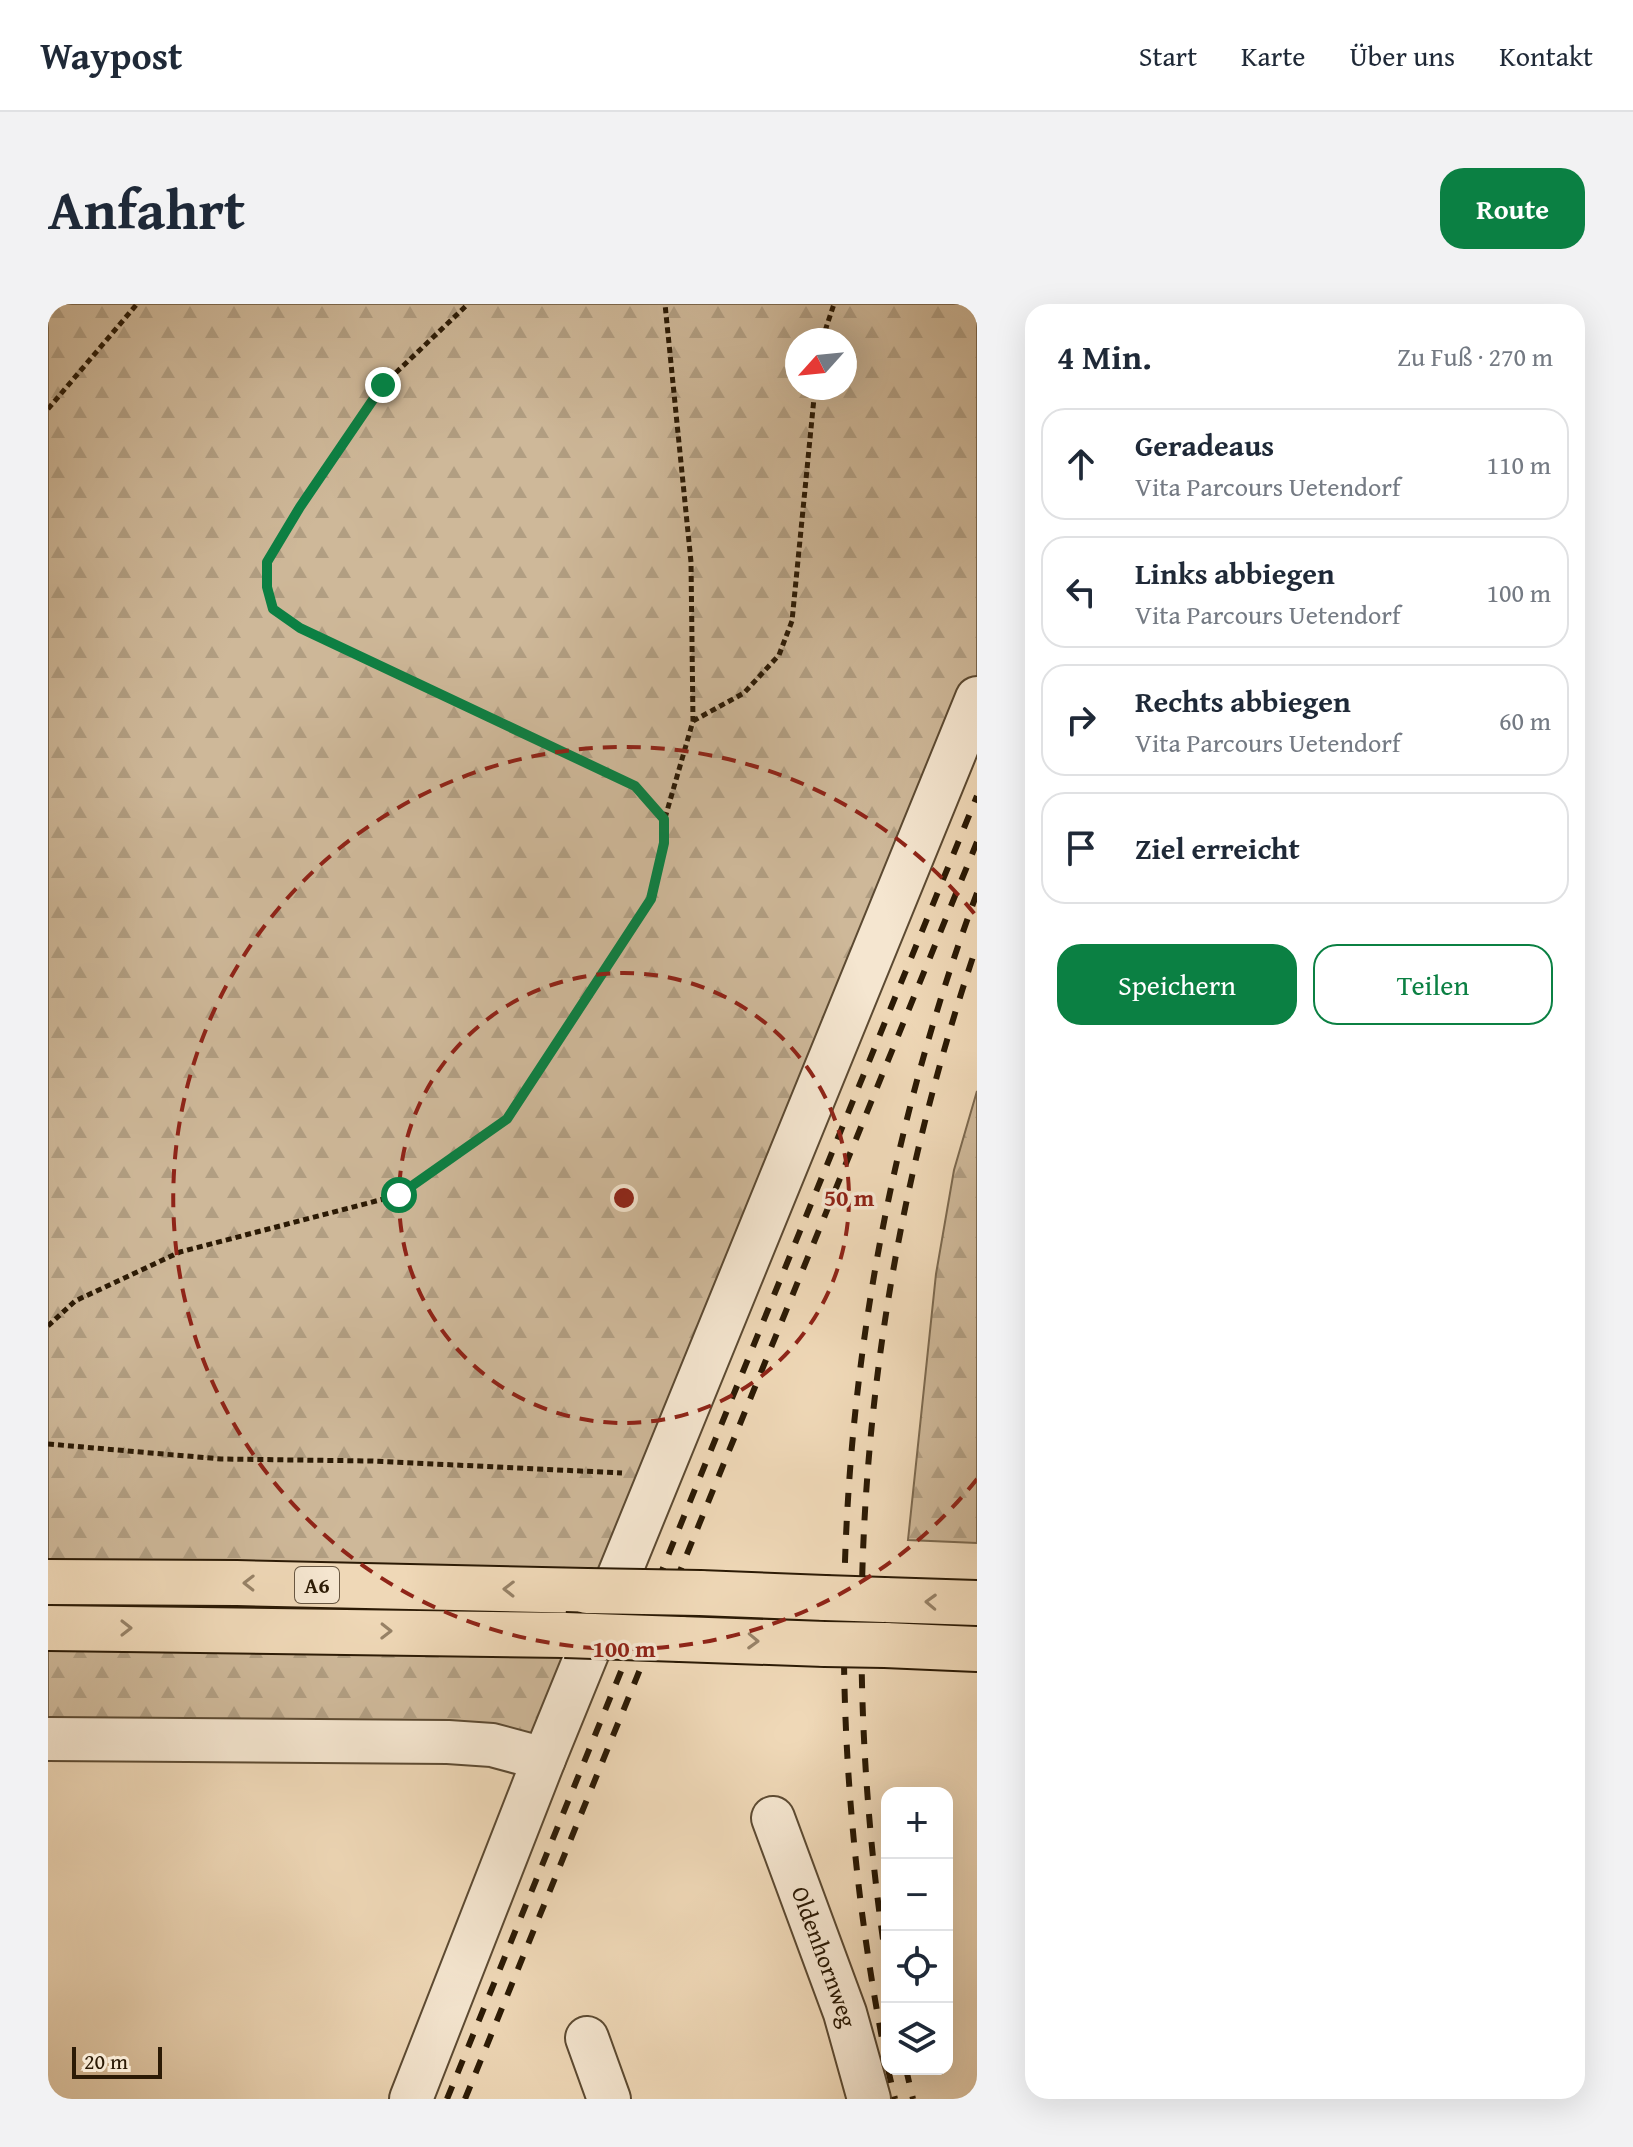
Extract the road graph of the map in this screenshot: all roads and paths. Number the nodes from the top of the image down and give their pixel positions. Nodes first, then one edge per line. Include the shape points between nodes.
1 (137, 304) edge
2 (468, 304) edge
3 (665, 304) edge
4 (834, 304) edge
5 (826, 328) edge
6 (814, 400) edge
7 (48, 409) edge
8 (977, 698) edge
9 (693, 721) junction
10 (664, 819) junction
11 (48, 1326) edge
12 (48, 1444) edge
13 (662, 1475) junction
14 (48, 1582) edge
15 (977, 1603) edge
16 (48, 1628) edge
17 (977, 1649) edge
18 (48, 1739) edge
19 (544, 1759) junction
20 (773, 1818) dead end
21 (587, 2038) dead end
22 (411, 2099) edge
23 (609, 2099) edge
24 (869, 2099) edge

1 - 7 path
2 - 10 path via 383,385 300,507 267,562 273,609 300,628 635,786
3 - 9 path via 691,562
4 - 5 path
6 - 9 path via 792,621 779,655 744,693
8 - 13 street
9 - 10 path
10 - 11 path via 651,899 507,1119 399,1195 180,1252 75,1301
12 - 13 path via 221,1459
13 - 19 street
15 -> 14 highway, A6, bridge
16 -> 17 highway, A6, bridge via 565,1635
18 - 19 street via 448,1742 492,1745
19 - 22 street
20 - 24 street, Oldenhornweg via 845,2013
21 - 23 street

